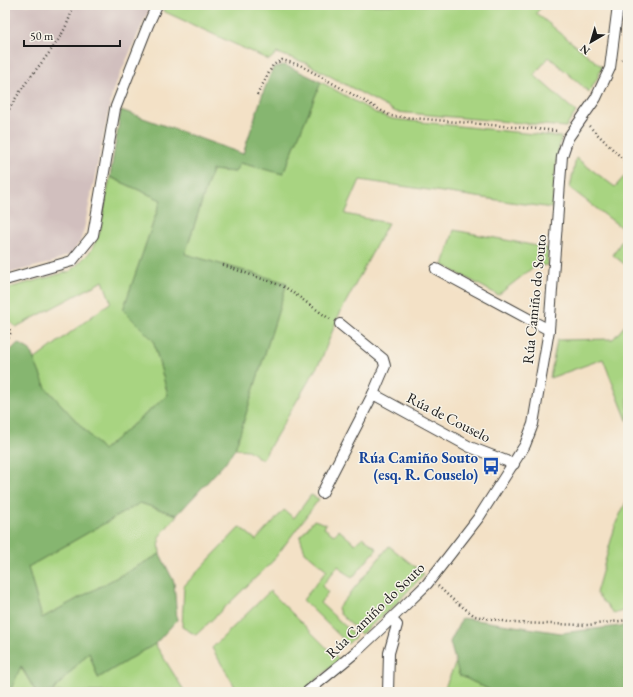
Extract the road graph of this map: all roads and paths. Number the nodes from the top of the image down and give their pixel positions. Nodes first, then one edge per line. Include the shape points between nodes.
1 (73, 5) edge
2 (157, 5) edge
3 (618, 5) edge
4 (257, 95) dead end
5 (5, 116) edge
6 (582, 118) junction
7 (573, 131) junction
8 (628, 164) edge
9 (223, 265) dead end
10 (436, 269) dead end
11 (5, 280) edge
12 (5, 323) edge
13 (340, 324) joint
14 (549, 330) junction
15 (5, 344) edge
16 (373, 394) junction
17 (514, 464) junction
18 (322, 493) dead end
19 (431, 579) junction
20 (391, 619) junction
21 (628, 620) edge
22 (307, 692) edge
23 (388, 692) edge

1 - 5 path via 72,14 56,45
2 - 11 street via 115,110 94,235 72,261
3 - 6 street, Rúa Camiño do Souto via 610,68 596,98
4 - 7 path via 273,65 282,60 300,65 391,116 555,132
6 - 7 street, Rúa Camiño do Souto
6 - 8 path via 593,132
7 - 14 street, Rúa Camiño do Souto via 562,156
9 - 13 path via 285,287
10 - 14 street
12 - 15 path via 11,332
13 - 16 street via 383,359 385,366
14 - 17 street, Rúa Camiño do Souto via 533,424
16 - 17 street, Rúa de Couselo via 470,447
16 - 18 street
17 - 19 street, Rúa Camiño do Souto via 479,517
19 - 20 street, Rúa Camiño do Souto
19 - 21 path via 475,616 514,623 588,626
20 - 22 street, Rúa Camiño do Souto
20 - 23 street via 398,625 389,653

